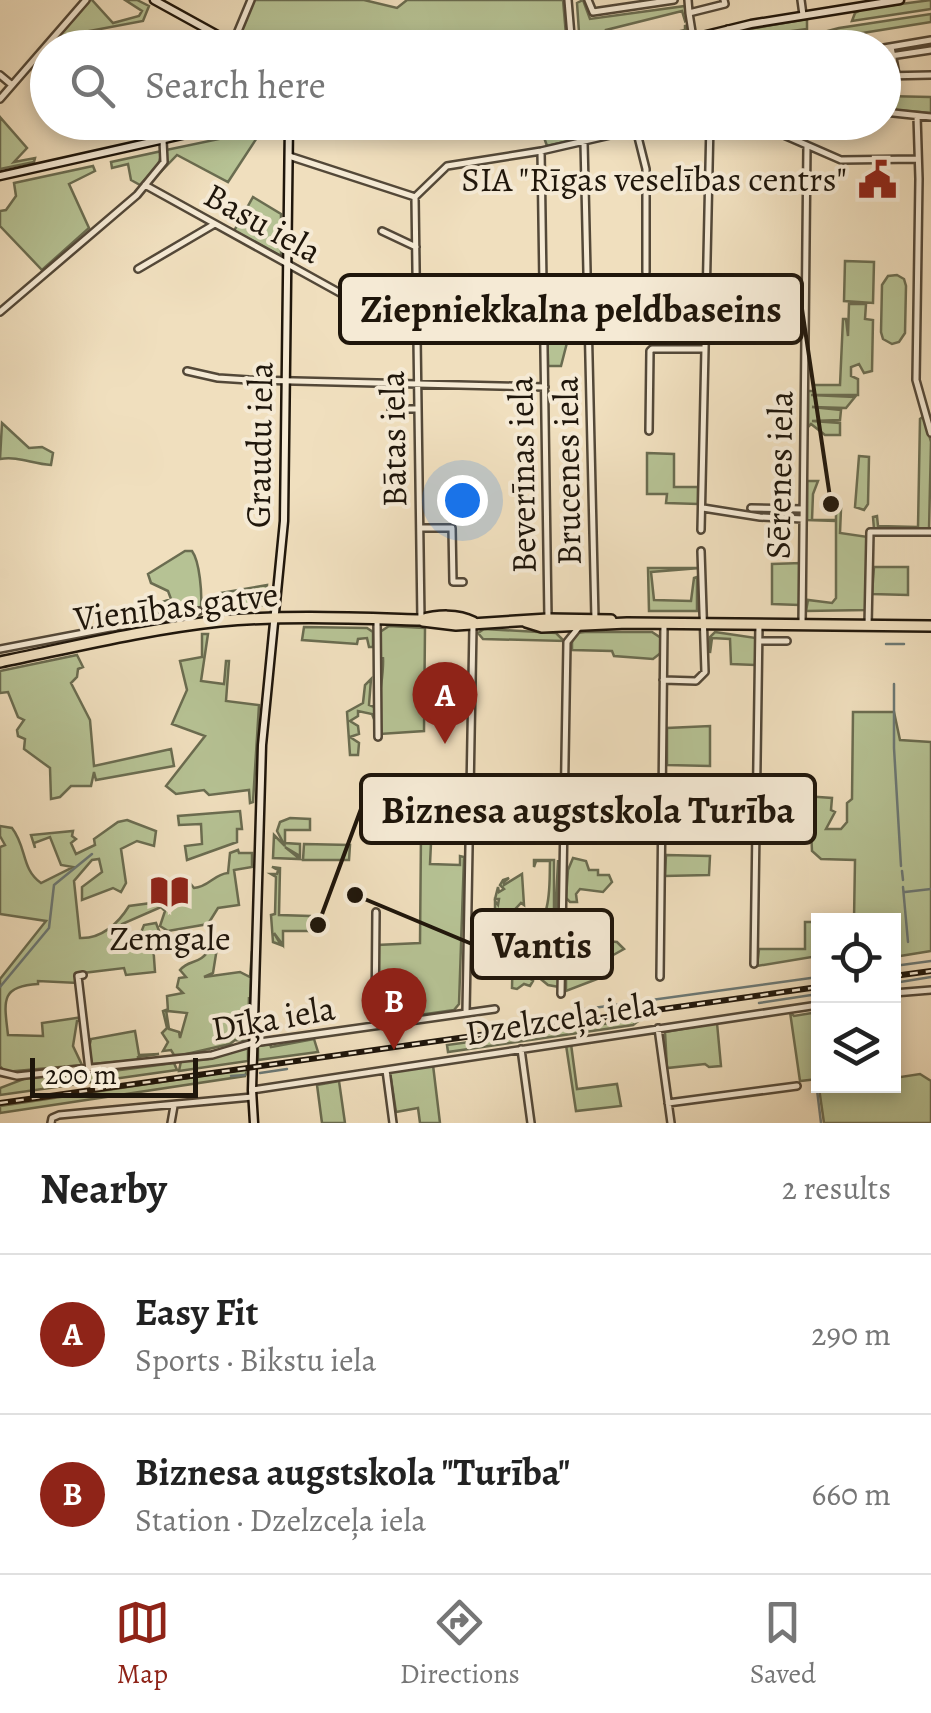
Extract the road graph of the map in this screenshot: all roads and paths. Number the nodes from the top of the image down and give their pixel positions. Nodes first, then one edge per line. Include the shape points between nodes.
1 (86, 0) edge
2 (154, 0) edge
3 (251, 0) edge
4 (568, 0) edge
5 (588, 0) edge
6 (674, 0) edge
7 (688, 0) edge
8 (801, 0) edge
9 (900, 0) edge
10 (724, 2) edge
11 (690, 13) junction
12 (803, 16) junction
13 (728, 29) joint
14 (60, 30) edge
15 (207, 30) edge
16 (238, 30) edge
17 (570, 30) edge
18 (692, 30) edge
19 (724, 30) edge
20 (931, 40) edge
21 (901, 45) edge
22 (931, 50) edge
23 (901, 55) edge
24 (30, 64) edge
25 (0, 75) edge
26 (931, 75) edge
27 (901, 76) edge
28 (12, 85) junction
29 (0, 99) edge
30 (901, 114) edge
31 (917, 116) junction
32 (931, 117) edge
33 (163, 140) joint
34 (289, 140) edge
35 (592, 140) edge
36 (639, 140) edge
37 (710, 140) edge
38 (795, 140) edge
39 (584, 142) junction
40 (807, 145) junction
41 (541, 151) junction
42 (289, 156) junction
43 (917, 159) junction
44 (0, 176) edge
45 (145, 185) junction
46 (415, 197) junction
47 (213, 225) junction
48 (382, 231) dead end
49 (416, 247) junction
50 (288, 266) junction
51 (138, 269) dead end
52 (646, 272) dead end
53 (417, 311) junction
54 (0, 312) edge
55 (705, 349) junction
56 (187, 371) dead end
57 (287, 380) junction
58 (418, 383) junction
59 (545, 387) junction
60 (392, 409) dead end
61 (418, 409) junction
62 (649, 431) dead end
63 (931, 433) edge
64 (703, 508) junction
65 (751, 508) dead end
66 (804, 509) junction
67 (803, 518) junction
68 (420, 528) junction
69 (701, 530) dead end
70 (931, 532) edge
71 (701, 550) dead end
72 (463, 582) dead end
73 (199, 611) dead end
74 (276, 618) junction
75 (378, 619) junction
76 (595, 619) junction
77 (145, 620) junction
78 (421, 620) junction
79 (473, 622) junction
80 (545, 623) junction
81 (626, 623) junction
82 (664, 623) junction
83 (706, 624) junction
84 (759, 624) junction
85 (802, 625) junction
86 (868, 626) junction
87 (931, 626) edge
88 (580, 627) junction
89 (148, 632) junction
90 (759, 641) junction
91 (786, 641) dead end
92 (566, 642) junction
93 (0, 649) edge
94 (0, 662) edge
95 (663, 680) junction
96 (378, 737) dead end
97 (376, 912) dead end
98 (754, 964) dead end
99 (83, 975) dead end
100 (660, 977) dead end
101 (931, 990) edge
102 (901, 992) edge
103 (561, 994) dead end
104 (811, 1006) edge
105 (495, 1008) dead end
106 (466, 1013) junction
107 (375, 1026) junction
108 (658, 1028) junction
109 (253, 1043) junction
110 (521, 1050) junction
111 (89, 1070) junction
112 (386, 1070) junction
113 (0, 1072) edge
114 (797, 1086) dead end
115 (252, 1094) junction
116 (668, 1103) junction
117 (174, 1106) junction
118 (52, 1120) edge
119 (171, 1123) edge
120 (254, 1123) edge
121 (393, 1123) edge
122 (531, 1123) edge
123 (671, 1123) edge

1 - 14 street
2 - 15 main road
3 - 16 street
4 - 17 street
5 - 6 street via 593,12
7 - 11 street
8 - 12 street
9 - 12 main road
10 - 11 street
11 - 18 street
12 - 13 main road
13 - 19 main road
20 - 21 street
22 - 23 street
24 - 28 street
25 - 28 street
26 - 27 street
28 - 29 street
30 - 31 street
31 - 32 street
31 - 43 street
33 - 44 main road
33 - 45 street via 164,162
34 - 42 main road, Graudu iela
35 - 39 street
36 - 52 street via 646,169
37 - 55 street
38 - 40 street
39 - 41 street
39 - 76 street, Brucenes iela
40 - 43 street via 841,160
40 - 66 street, Sērenes iela
41 - 46 street via 447,166
41 - 59 street, Beverīnas iela
42 - 46 street
42 - 50 main road, Graudu iela
43 - 63 street via 916,380
45 - 47 street, Basu iela
45 - 54 street
46 - 49 street, Bātas iela
47 - 50 street, Basu iela
47 - 51 street
48 - 49 street
49 - 53 street, Bātas iela
50 - 53 street, Basu iela via 370,309
50 - 57 main road, Graudu iela
53 - 58 street, Bātas iela
55 - 62 street via 652,349
55 - 64 street
56 - 57 street
57 - 58 street
57 - 74 main road, Graudu iela
58 - 59 street
58 - 61 street, Bātas iela
59 - 80 street, Beverīnas iela
60 - 61 street
61 - 68 street, Bātas iela
64 - 67 street
64 - 69 street
65 - 66 street
66 - 67 street, Sērenes iela
67 - 85 street, Sērenes iela
68 - 72 street via 452,528 453,582
68 - 78 street, Bātas iela
70 - 86 street via 870,532
71 - 83 street
73 - 77 street
74 - 75 highway, Vienības gatve
74 - 89 highway, Vienības gatve
74 - 109 main road, Graudu iela via 262,745
75 - 78 highway, Vienības gatve
75 - 96 street
76 - 80 highway, Vienības gatve
76 - 81 highway, Vienības gatve
77 - 89 street
77 - 93 street
78 - 79 highway, Vienības gatve
79 - 80 highway, Vienības gatve
79 - 106 street
80 - 88 highway, Vienības gatve
80 - 92 street
81 - 82 highway, Vienības gatve
81 - 88 highway, Vienības gatve
82 - 83 highway, Vienības gatve
82 - 95 street
83 - 84 highway, Vienības gatve
83 - 95 street via 704,676
84 - 85 highway, Vienības gatve
84 - 90 street
85 - 86 highway, Vienības gatve
86 - 87 highway, Vienības gatve
88 - 92 street
89 - 94 highway, Vienības gatve
90 - 91 street
90 - 98 street
92 - 103 street
95 - 100 street
97 - 107 street
99 - 111 street via 78,976
101 - 102 street
104 - 108 street, Dzelzceļa iela
105 - 106 street, Dīķa iela
106 - 107 street, Dīķa iela
107 - 109 street, Dīķa iela
108 - 110 street, Dzelzceļa iela
108 - 116 street
109 - 111 street, Dīķa iela via 212,1056
109 - 115 main road, Graudu iela
110 - 112 street, Dzelzceļa iela
110 - 122 street
111 - 113 street, Dīķa iela
112 - 115 street, Dzelzceļa iela
112 - 121 street
114 - 116 street
115 - 117 street, Dzelzceļa iela
115 - 120 main road, Graudu iela
116 - 123 street
117 - 118 street, Dzelzceļa iela
117 - 119 street

